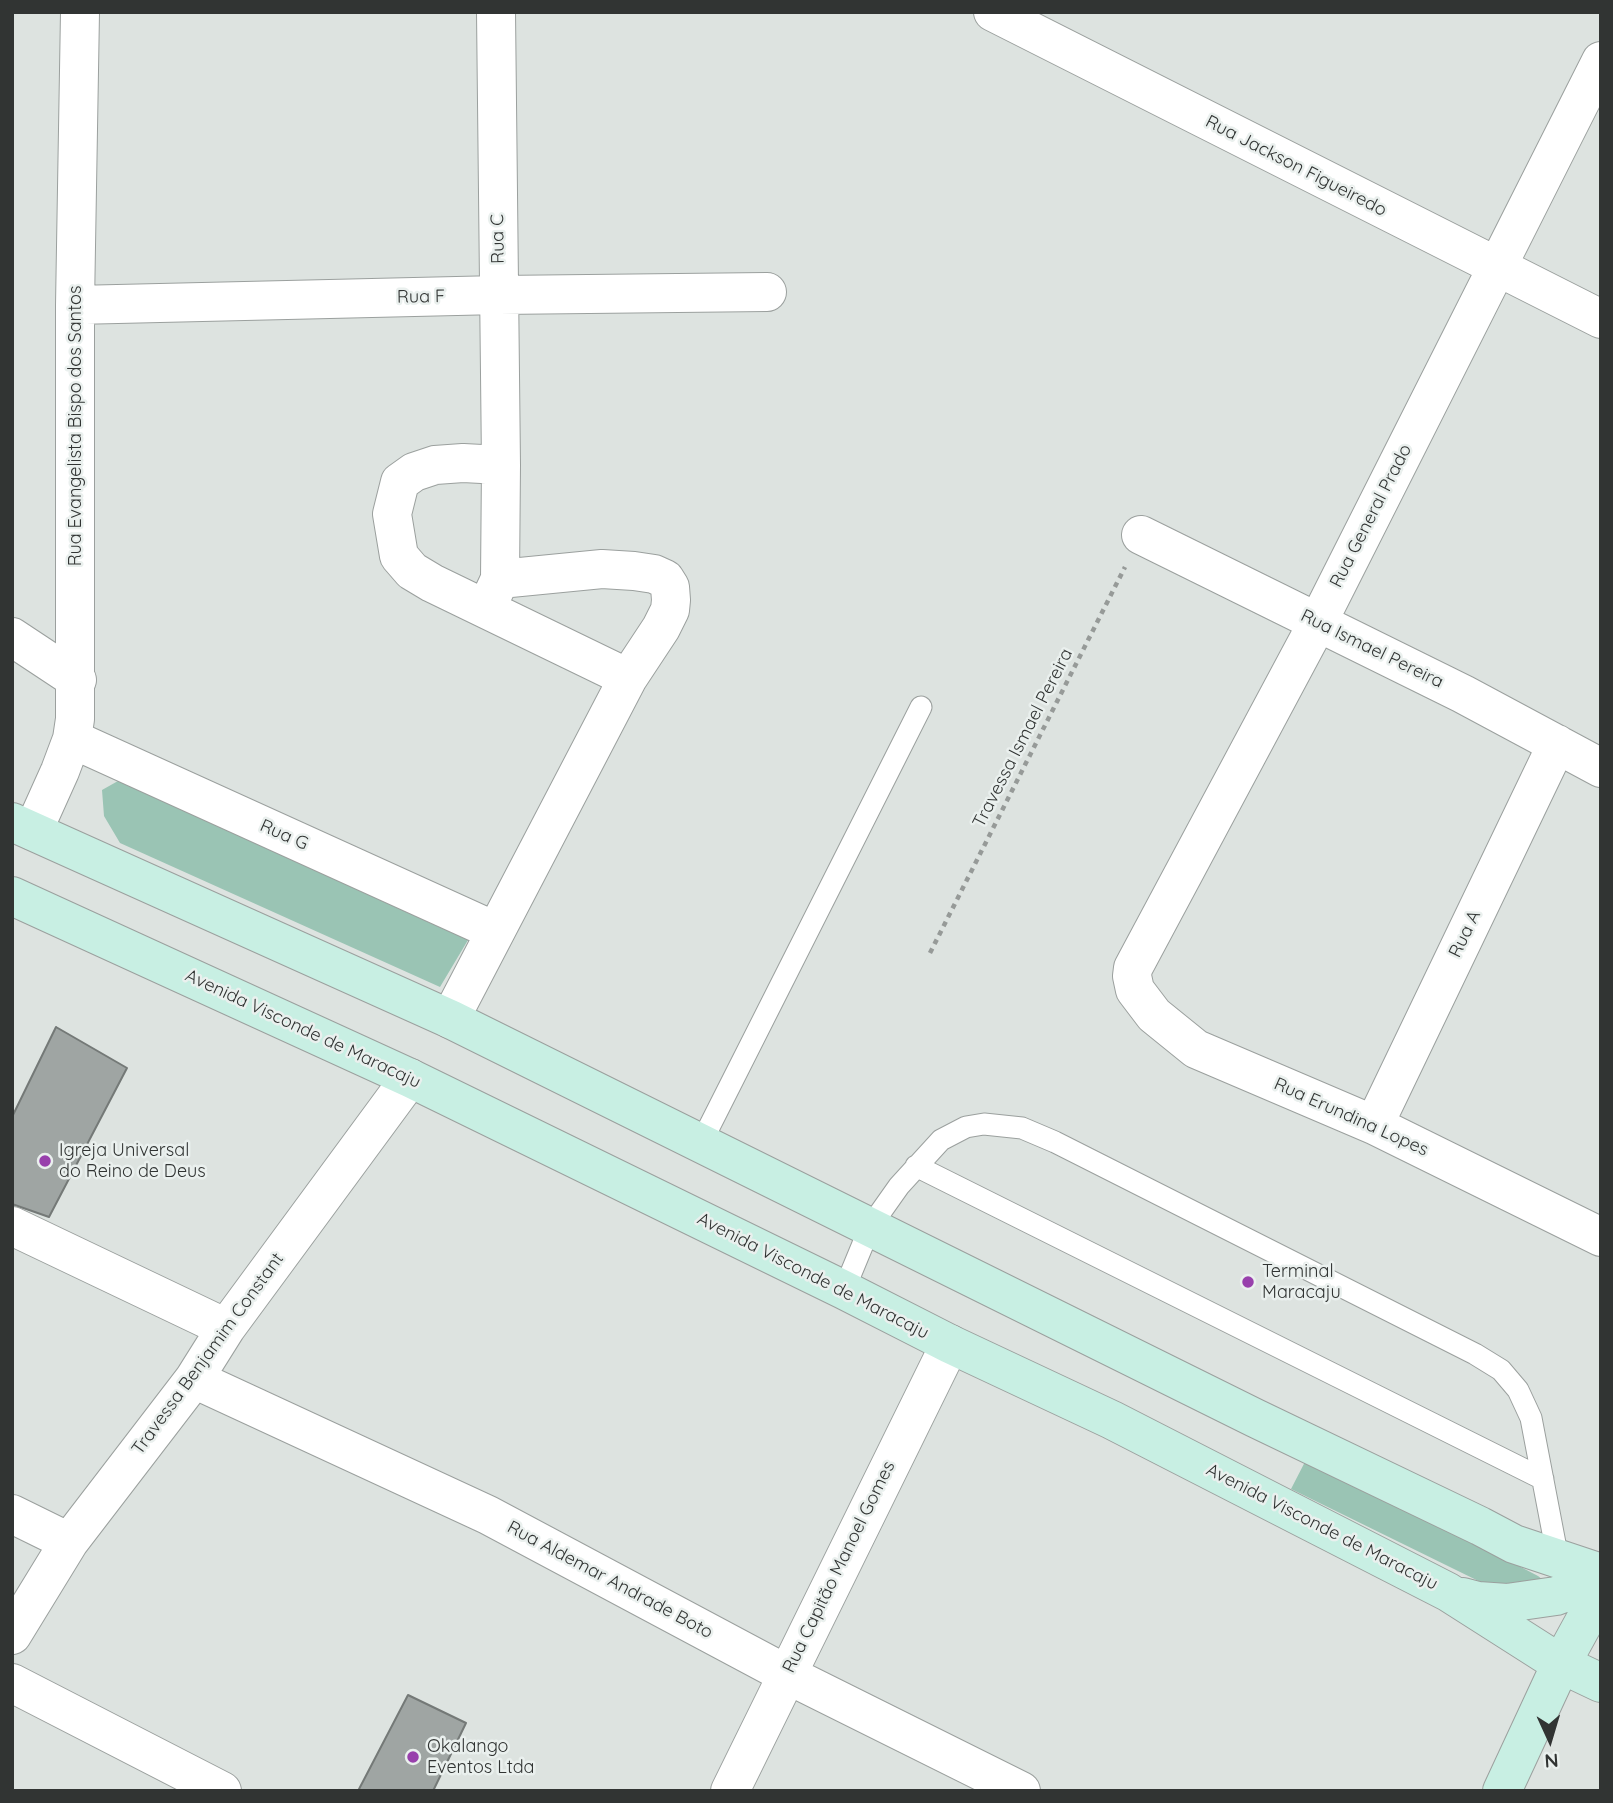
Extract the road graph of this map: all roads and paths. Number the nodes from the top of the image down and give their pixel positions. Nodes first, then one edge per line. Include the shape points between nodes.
1 (80, 12) edge
2 (496, 12) edge
3 (993, 12) edge
4 (1601, 61) edge
5 (1497, 267) junction
6 (766, 292) dead end
7 (499, 295) junction
8 (75, 305) junction
9 (1601, 319) edge
10 (501, 465) junction
11 (1141, 536) joint
12 (493, 594) junction
13 (1318, 622) junction
14 (12, 637) edge
15 (628, 678) junction
16 (77, 680) junction
17 (921, 707) dead end
18 (72, 739) junction
19 (1557, 744) junction
20 (1601, 768) edge
21 (22, 827) edge
22 (12, 896) edge
23 (495, 931) junction
24 (930, 953) dead end
25 (1133, 968) joint
26 (450, 1018) junction
27 (410, 1078) junction
28 (1374, 1125) junction
29 (701, 1143) junction
30 (916, 1166) junction
31 (12, 1226) edge
32 (870, 1227) junction
33 (1601, 1237) edge
34 (844, 1290) junction
35 (226, 1328) junction
36 (950, 1344) junction
37 (194, 1378) junction
38 (1543, 1479) junction
39 (12, 1514) edge
40 (69, 1542) junction
41 (1547, 1555) junction
42 (1601, 1573) edge
43 (1601, 1579) edge
44 (1601, 1591) edge
45 (1448, 1592) junction
46 (1556, 1596) junction
47 (12, 1635) edge
48 (1561, 1664) junction
49 (786, 1674) junction
50 (12, 1683) edge
51 (1601, 1683) edge
52 (222, 1791) edge
53 (730, 1791) edge
54 (1021, 1791) edge
55 (1502, 1791) edge

1 - 8 street, Rua Evangelista Bispo dos Santos
2 - 7 street, Rua C
3 - 5 street, Rua Jackson Figueiredo
4 - 5 street, Rua General Prado
5 - 9 street, Rua Jackson Figueiredo
5 - 13 street, Rua General Prado
6 - 7 street, Rua F
7 - 8 street, Rua F
7 - 10 street, Rua C
8 - 16 street, Rua Evangelista Bispo dos Santos
10 - 12 street, Rua C
10 - 12 street via 435,465 414,472 400,482 392,514 399,556 412,571 432,583
11 - 13 street, Rua Ismael Pereira
11 - 24 path, Travessa Ismael Pereira
12 - 15 street
12 - 15 street via 602,569 665,579 670,587 670,610
13 - 19 street, Rua Ismael Pereira
13 - 25 street, Rua General Prado
14 - 16 street
15 - 23 street
16 - 18 street, Rua Evangelista Bispo dos Santos
17 - 29 lane
18 - 21 street, Rua Evangelista Bispo dos Santos
18 - 23 street, Rua G
19 - 20 street, Rua Ismael Pereira
19 - 28 street, Rua A
21 - 26 main road
22 - 27 main road, Avenida Visconde de Maracaju
23 - 26 street
25 - 28 street, Rua Erundina Lopes via 1135,990 1142,1000 1173,1033 1196,1049
26 - 29 main road
27 - 34 main road, Avenida Visconde de Maracaju
27 - 35 street, Travessa Benjamim Constant
28 - 33 street, Rua Erundina Lopes
29 - 32 main road
30 - 32 lane
30 - 38 lane
30 - 38 lane via 941,1140 966,1127 1022,1128 1055,1142 1501,1370 1527,1407
31 - 35 street
32 - 34 lane
32 - 41 main road via 1514,1544
34 - 36 main road, Avenida Visconde de Maracaju
35 - 37 street, Travessa Benjamim Constant
36 - 45 main road, Avenida Visconde de Maracaju via 1112,1420
36 - 49 street, Rua Capitão Manoel Gomes
37 - 40 street, Travessa Benjamim Constant
37 - 49 street, Rua Aldemar Andrade Boto via 488,1515
38 - 41 lane
39 - 40 street
40 - 47 street, Travessa Benjamim Constant
41 - 42 main road
41 - 46 lane
43 - 46 main road
44 - 48 main road
45 - 46 main road via 1493,1603
45 - 48 main road, Avenida Visconde de Maracaju
48 - 51 main road, Avenida Visconde de Maracaju
48 - 55 main road
49 - 53 street, Rua Capitão Manoel Gomes
49 - 54 street, Rua Aldemar Andrade Boto
50 - 52 street

